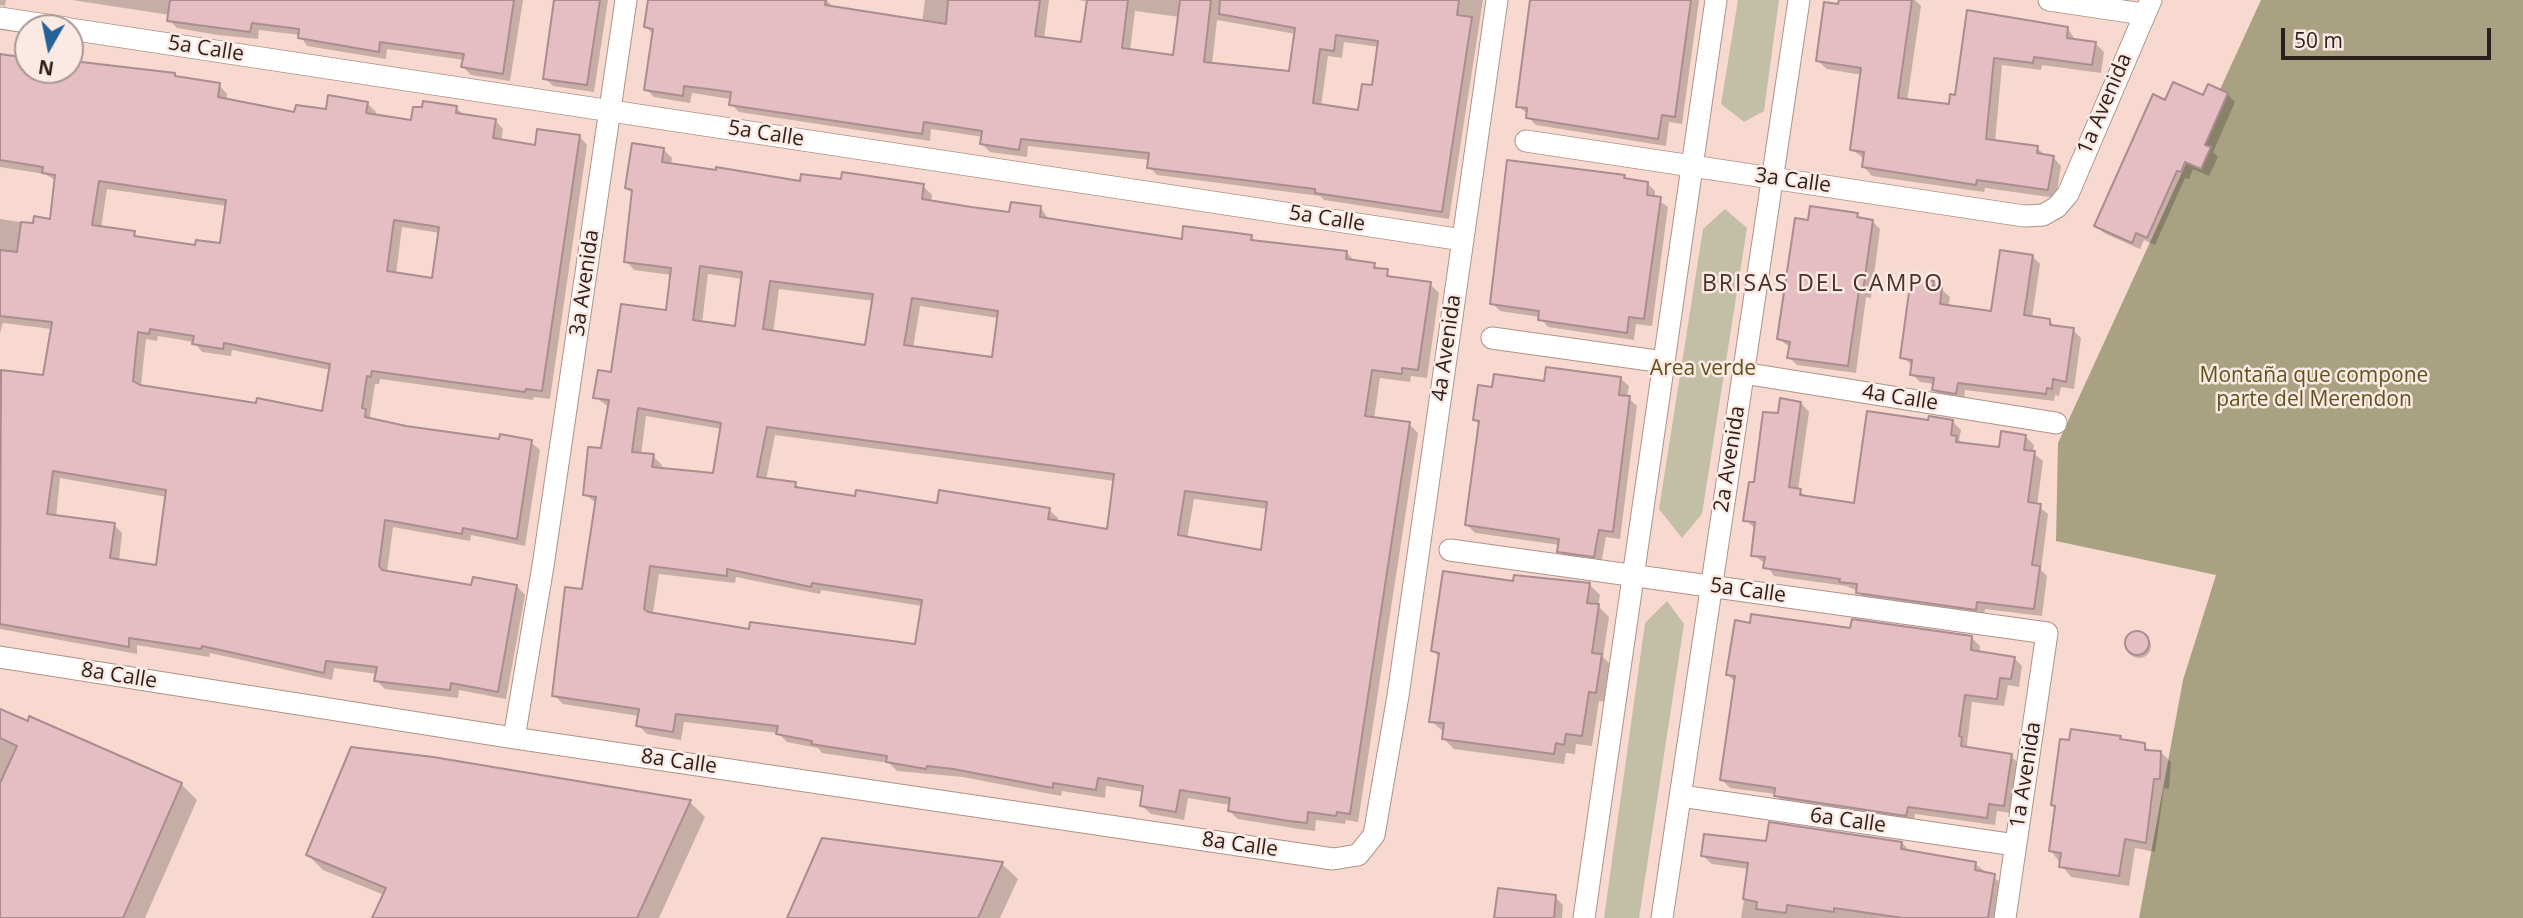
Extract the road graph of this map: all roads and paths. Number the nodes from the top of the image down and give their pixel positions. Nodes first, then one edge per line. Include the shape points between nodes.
1 (626, 0) edge
2 (1497, 0) edge
3 (1716, 0) edge
4 (1799, 0) edge
5 (2049, 0) edge
6 (2147, 7) edge
7 (84, 30) edge
8 (610, 110) junction
9 (1526, 141) dead end
10 (1692, 167) junction
11 (1772, 178) junction
12 (2057, 207) joint
13 (1463, 240) junction
14 (1492, 338) dead end
15 (1664, 362) junction
16 (1743, 373) junction
17 (2056, 423) dead end
18 (1450, 550) dead end
19 (1633, 575) junction
20 (1711, 586) junction
21 (2047, 633) joint
22 (0, 657) edge
23 (514, 738) junction
24 (1681, 796) junction
25 (2015, 845) junction
26 (1358, 855) joint
27 (1584, 918) edge
28 (1662, 918) edge
29 (2005, 918) edge

1 - 8 street, 3a Avenida
2 - 13 street, 4a Avenida
3 - 10 street
4 - 11 street, 2a Avenida
5 - 6 street
6 - 12 street, 1a Avenida via 2067,194
7 - 8 street, 5a Calle
8 - 13 street, 5a Calle
8 - 23 street, 3a Avenida
9 - 10 street, 3a Calle
10 - 11 street, 3a Calle
10 - 15 street
11 - 12 street, 3a Calle via 2024,216 2043,215
11 - 16 street, 2a Avenida
13 - 26 street, 4a Avenida via 1398,696 1374,835
14 - 15 street
15 - 19 street
16 - 17 street, 4a Calle
16 - 20 street, 2a Avenida
18 - 19 street, 5a Calle
19 - 20 street, 5a Calle
19 - 27 street
20 - 21 street, 5a Calle
20 - 24 street, 2a Avenida
21 - 25 street, 1a Avenida
22 - 23 street, 8a Calle
23 - 26 street, 8a Calle via 1333,859
24 - 25 street, 6a Calle
24 - 28 street, 2a Avenida
25 - 29 street, 1a Avenida

